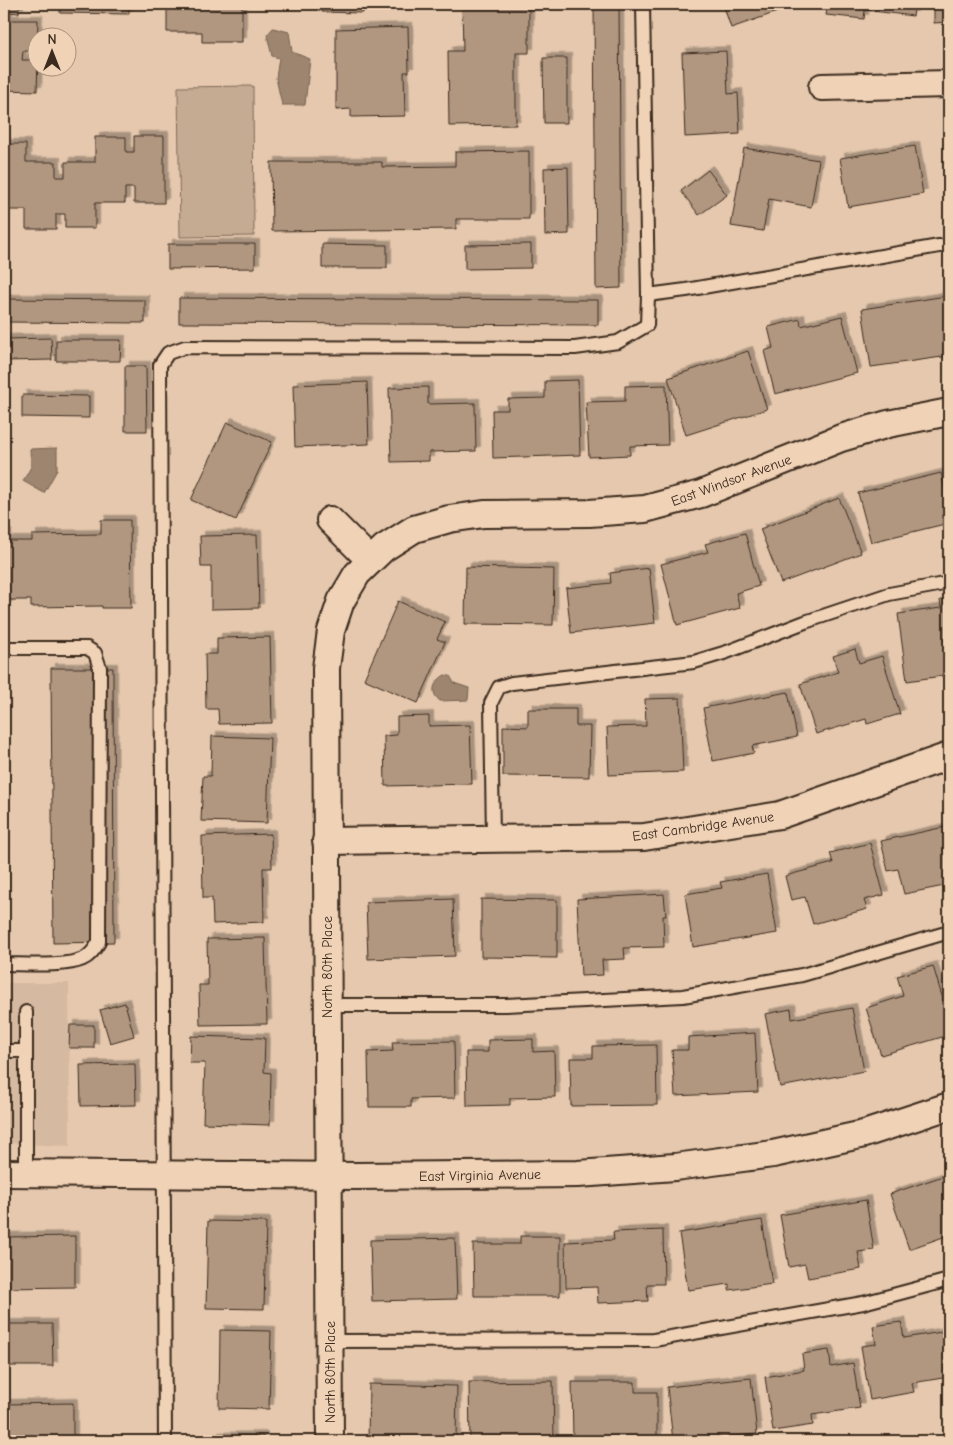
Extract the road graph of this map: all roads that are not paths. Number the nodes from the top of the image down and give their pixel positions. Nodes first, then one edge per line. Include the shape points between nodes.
1 (643, 4) edge
2 (949, 84) edge
3 (822, 87) dead end
4 (949, 246) edge
5 (648, 295) junction
6 (949, 412) edge
7 (330, 520) dead end
8 (370, 560) junction
9 (949, 583) edge
10 (4, 648) edge
11 (949, 756) edge
12 (493, 838) junction
13 (326, 841) junction
14 (949, 932) edge
15 (4, 964) edge
16 (327, 1005) junction
17 (26, 1012) dead end
18 (4, 1051) edge
19 (26, 1051) junction
20 (949, 1106) edge
21 (15, 1173) edge
22 (163, 1174) junction
23 (330, 1176) junction
24 (949, 1280) edge
25 (330, 1341) junction
26 (165, 1441) edge
27 (330, 1441) edge

1 - 5 lane
2 - 3 street
4 - 5 lane
5 - 22 lane via 647,325 618,342 575,348 185,347 168,353 160,365
6 - 8 street, East Windsor Avenue via 888,424 841,438 701,494 645,509 484,514 449,519 414,529
7 - 8 street
8 - 13 street, North 80th Place via 357,574 341,601 331,631 326,668
9 - 12 lane via 889,594 694,662 512,682 499,687 491,704
10 - 15 lane via 86,648 98,659 100,688 99,942 84,959 69,963
11 - 12 street, East Cambridge Avenue via 780,815 644,837
12 - 13 street, East Cambridge Avenue
13 - 16 street, North 80th Place
14 - 16 lane via 802,975 683,996 506,1005
16 - 23 street, North 80th Place
17 - 19 lane
18 - 19 lane
19 - 21 lane
20 - 23 street, East Virginia Avenue via 864,1134 773,1154 675,1167 578,1174
21 - 22 street, East Virginia Avenue
22 - 23 street, East Virginia Avenue
22 - 26 lane
23 - 25 street, North 80th Place
24 - 25 lane via 863,1303 654,1340
25 - 27 street, North 80th Place

